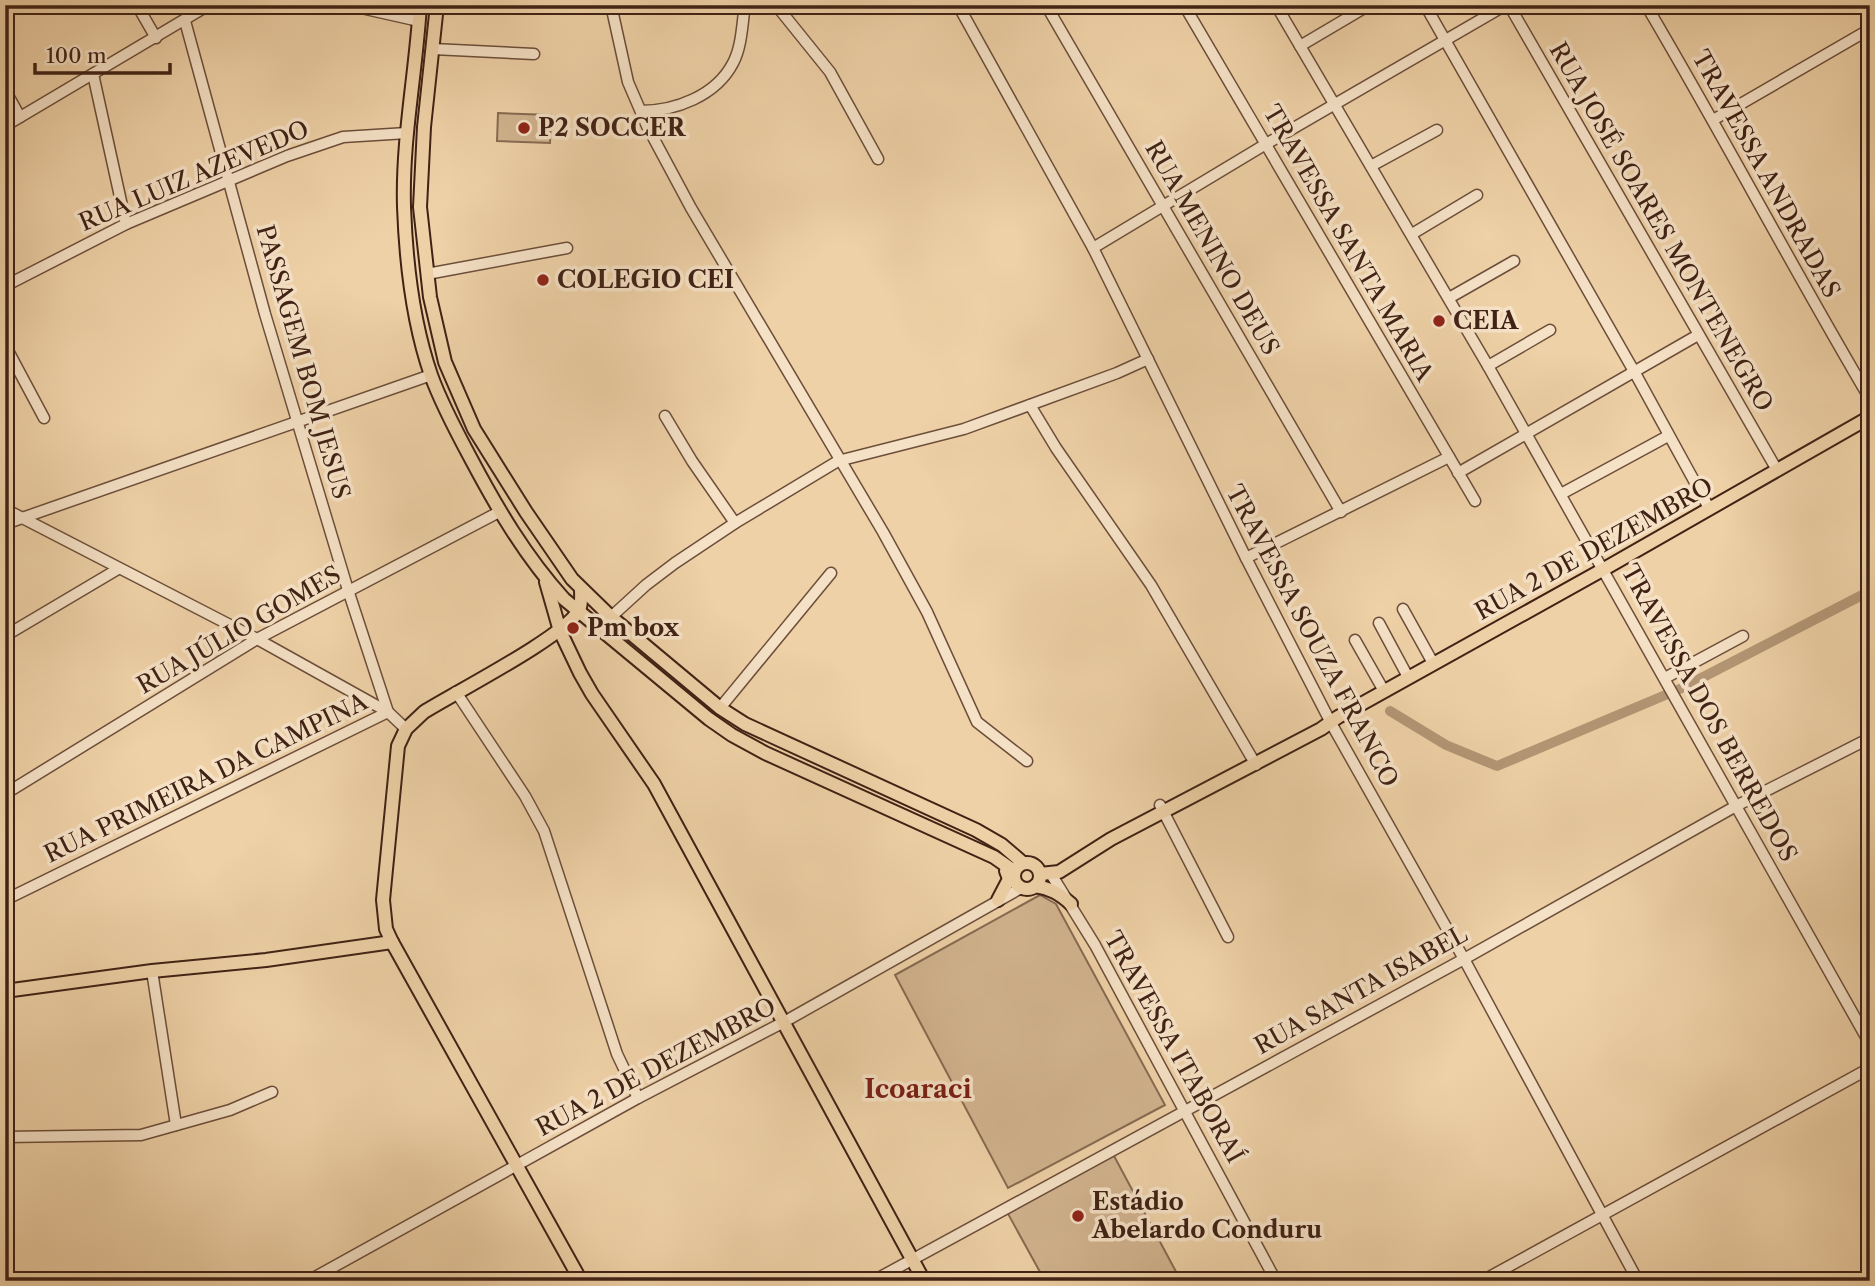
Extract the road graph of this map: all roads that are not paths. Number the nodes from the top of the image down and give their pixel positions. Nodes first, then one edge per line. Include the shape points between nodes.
1 (137, 5) edge
2 (209, 5) edge
3 (348, 5) edge
4 (420, 5) edge
5 (437, 5) edge
6 (611, 5) edge
7 (746, 5) edge
8 (776, 5) edge
9 (958, 5) edge
10 (1046, 5) edge
11 (1184, 5) edge
12 (1276, 5) edge
13 (1425, 5) edge
14 (1507, 5) edge
15 (1646, 5) edge
16 (1861, 5) edge
17 (1366, 7) edge
18 (1870, 17) edge
19 (185, 21) junction
20 (419, 21) junction
21 (1870, 29) edge
22 (156, 38) junction
23 (1446, 40) junction
24 (1300, 46) junction
25 (433, 48) junction
26 (534, 54) dead end
27 (93, 74) junction
28 (5, 90) edge
29 (1335, 104) junction
30 (641, 111) junction
31 (20, 117) junction
32 (1713, 120) junction
33 (5, 127) edge
34 (1437, 130) dead end
35 (407, 133) junction
36 (1266, 144) junction
37 (878, 159) dead end
38 (1371, 166) junction
39 (230, 179) junction
40 (1477, 195) dead end
41 (404, 206) junction
42 (1163, 206) junction
43 (420, 207) junction
44 (126, 224) junction
45 (1412, 233) junction
46 (567, 248) dead end
47 (1093, 248) junction
48 (1514, 261) dead end
49 (427, 274) junction
50 (5, 286) edge
51 (1449, 298) junction
52 (1550, 330) dead end
53 (1698, 335) junction
54 (5, 345) edge
55 (1147, 359) junction
56 (1488, 366) junction
57 (1635, 373) junction
58 (431, 375) junction
59 (1870, 399) edge
60 (1030, 405) junction
61 (464, 408) junction
62 (449, 415) junction
63 (666, 416) dead end
64 (1870, 417) edge
65 (44, 418) dead end
66 (297, 422) junction
67 (1527, 433) junction
68 (1668, 436) junction
69 (1449, 457) junction
70 (838, 461) junction
71 (1777, 470) junction
72 (1458, 472) junction
73 (1561, 494) junction
74 (1475, 501) dead end
75 (519, 502) junction
76 (1709, 508) junction
77 (5, 509) edge
78 (499, 512) junction
79 (1341, 512) junction
80 (21, 518) junction
81 (735, 523) junction
82 (5, 524) edge
83 (1246, 558) junction
84 (118, 569) junction
85 (1604, 569) junction
86 (831, 573) dead end
87 (545, 578) junction
88 (581, 589) junction
89 (348, 590) junction
90 (1403, 609) dead end
91 (578, 612) junction
92 (611, 617) junction
93 (1379, 623) dead end
94 (560, 631) junction
95 (5, 636) edge
96 (1743, 636) dead end
97 (257, 639) junction
98 (1355, 640) dead end
99 (1433, 663) junction
100 (1408, 677) junction
101 (1665, 678) junction
102 (1384, 691) junction
103 (456, 692) junction
104 (720, 708) junction
105 (388, 712) junction
106 (1332, 719) junction
107 (406, 729) junction
108 (1870, 738) edge
109 (1027, 761) dead end
110 (1254, 761) junction
111 (5, 794) edge
112 (1736, 806) junction
113 (1161, 808) junction
114 (994, 857) junction
115 (1019, 867) junction
116 (1037, 880) junction
117 (5, 900) edge
118 (998, 901) junction
119 (1071, 904) junction
120 (1228, 937) dead end
121 (392, 942) junction
122 (1464, 959) junction
123 (152, 971) junction
124 (5, 991) edge
125 (784, 1022) junction
126 (1870, 1044) edge
127 (1870, 1068) edge
128 (272, 1091) dead end
129 (638, 1098) junction
130 (1185, 1109) junction
131 (176, 1125) junction
132 (5, 1137) edge
133 (518, 1166) junction
134 (1602, 1214) junction
135 (912, 1259) junction
136 (308, 1281) edge
137 (580, 1281) edge
138 (873, 1281) edge
139 (924, 1281) edge
140 (1276, 1281) edge
141 (1482, 1281) edge
142 (1639, 1281) edge

1 - 22 street
2 - 19 street
3 - 20 street
4 - 20 main road
5 - 25 main road
6 - 30 street via 628,82
7 - 30 street via 733,64 721,80 679,106
8 - 37 street via 830,72
9 - 47 street, TRAVESSA SOUZA FRANCO
10 - 42 street, RUA MENINO DEUS
11 - 36 street, TRAVESSA SANTA MARIA
12 - 24 street, TRAVESSA DOS BERREDOS
13 - 23 street
14 - 23 street
14 - 53 street, RUA JOSÉ SOARES MONTENEGRO
15 - 32 street, TRAVESSA ANDRADAS
16 - 18 street
17 - 24 street
19 - 22 street
19 - 39 street, PASSAGEM BOM JESUS
20 - 35 main road
21 - 32 street
22 - 27 street
23 - 29 street
23 - 57 street
24 - 29 street, TRAVESSA DOS BERREDOS
25 - 26 street
25 - 43 main road
27 - 31 street
27 - 44 street
28 - 31 street
29 - 36 street
29 - 38 street, TRAVESSA DOS BERREDOS
30 - 70 street via 691,208
31 - 33 street
32 - 59 street, TRAVESSA ANDRADAS
34 - 38 street
35 - 39 street, RUA LUIZ AZEVEDO via 335,139
35 - 41 main road
36 - 42 street
36 - 69 street, TRAVESSA SANTA MARIA
38 - 45 street, TRAVESSA DOS BERREDOS
39 - 44 street, RUA LUIZ AZEVEDO
39 - 66 street, PASSAGEM BOM JESUS
40 - 45 street
41 - 43 main road
41 - 58 main road via 412,293
42 - 47 street
42 - 79 street, RUA MENINO DEUS
43 - 49 main road
44 - 50 street, RUA LUIZ AZEVEDO
45 - 51 street, TRAVESSA DOS BERREDOS
46 - 49 street
47 - 55 street, TRAVESSA SOUZA FRANCO
48 - 51 street
49 - 61 main road via 435,328
51 - 56 street, TRAVESSA DOS BERREDOS
52 - 56 street
53 - 57 street
53 - 71 street, RUA JOSÉ SOARES MONTENEGRO
54 - 65 street
55 - 60 street
55 - 83 street, TRAVESSA SOUZA FRANCO
56 - 67 street, TRAVESSA DOS BERREDOS
57 - 67 street
57 - 68 street
58 - 62 main road
58 - 66 street
60 - 70 street via 964,429
60 - 110 street via 1150,585
61 - 62 main road
61 - 75 main road
62 - 78 main road
63 - 81 street
64 - 71 main road, RUA 2 DE DEZEMBRO
66 - 80 street
66 - 89 street, PASSAGEM BOM JESUS
67 - 72 street
67 - 73 street, TRAVESSA DOS BERREDOS
68 - 73 street
68 - 76 street
69 - 72 street, TRAVESSA SANTA MARIA
69 - 79 street
70 - 81 street
70 - 109 street via 927,612 977,722
71 - 76 main road, RUA 2 DE DEZEMBRO
72 - 74 street, TRAVESSA SANTA MARIA
73 - 85 street, TRAVESSA DOS BERREDOS
75 - 78 main road
75 - 88 main road
76 - 85 main road, RUA 2 DE DEZEMBRO
77 - 80 street
78 - 87 main road
78 - 89 street, RUA JÚLIO GOMES
79 - 83 street
80 - 82 street
80 - 84 street
81 - 92 street via 646,584
83 - 106 street, TRAVESSA SOUZA FRANCO
84 - 95 street
84 - 97 street
85 - 99 main road, RUA 2 DE DEZEMBRO
85 - 101 street, TRAVESSA DOS BERREDOS
86 - 104 street
87 - 91 main road
87 - 94 main road
88 - 91 main road
88 - 92 main road
89 - 97 street, RUA JÚLIO GOMES
89 - 105 street, PASSAGEM BOM JESUS
90 - 99 street
91 - 94 main road
91 - 114 main road via 732,735
92 - 104 main road
93 - 100 street
94 - 103 main road
94 - 125 main road via 592,694 654,784
96 - 101 street
97 - 105 street
97 - 111 street, RUA JÚLIO GOMES
98 - 102 street
99 - 100 main road, RUA 2 DE DEZEMBRO
100 - 102 main road, RUA 2 DE DEZEMBRO
101 - 112 street, TRAVESSA DOS BERREDOS
102 - 106 main road, RUA 2 DE DEZEMBRO
103 - 107 main road
103 - 129 street via 544,831 617,1054
104 - 115 main road via 761,733 976,831 1002,845
105 - 107 street
105 - 117 street, RUA PRIMEIRA DA CAMPINA
106 - 110 main road, RUA 2 DE DEZEMBRO
106 - 122 street, TRAVESSA SOUZA FRANCO
107 - 121 main road via 398,746 383,900 384,922
108 - 112 street, RUA SANTA ISABEL
110 - 113 main road, RUA 2 DE DEZEMBRO
112 - 122 street, RUA SANTA ISABEL
112 - 126 street, TRAVESSA DOS BERREDOS
113 - 116 main road, RUA 2 DE DEZEMBRO via 1059,872
113 - 120 street
114 - 115 main road
114 - 118 main road via 1009,879
115 - 116 main road via 1034,865
115 - 116 main road via 1013,878
116 - 118 street, RUA 2 DE DEZEMBRO
116 - 119 street, TRAVESSA ITABORAÍ
116 - 119 main road
118 - 125 street, RUA 2 DE DEZEMBRO
119 - 130 street, TRAVESSA ITABORAÍ
121 - 123 main road
121 - 133 main road
122 - 130 street, RUA SANTA ISABEL
122 - 134 street, TRAVESSA SOUZA FRANCO
123 - 124 main road
123 - 131 street
125 - 129 street, RUA 2 DE DEZEMBRO
125 - 135 main road
127 - 134 street
128 - 131 street via 230,1110
129 - 133 street, RUA 2 DE DEZEMBRO
130 - 135 street, RUA SANTA ISABEL
130 - 140 street, TRAVESSA ITABORAÍ
131 - 132 street via 141,1135
133 - 136 street, RUA 2 DE DEZEMBRO
133 - 137 main road
134 - 141 street
134 - 142 street, TRAVESSA SOUZA FRANCO
135 - 138 street, RUA SANTA ISABEL
135 - 139 main road

